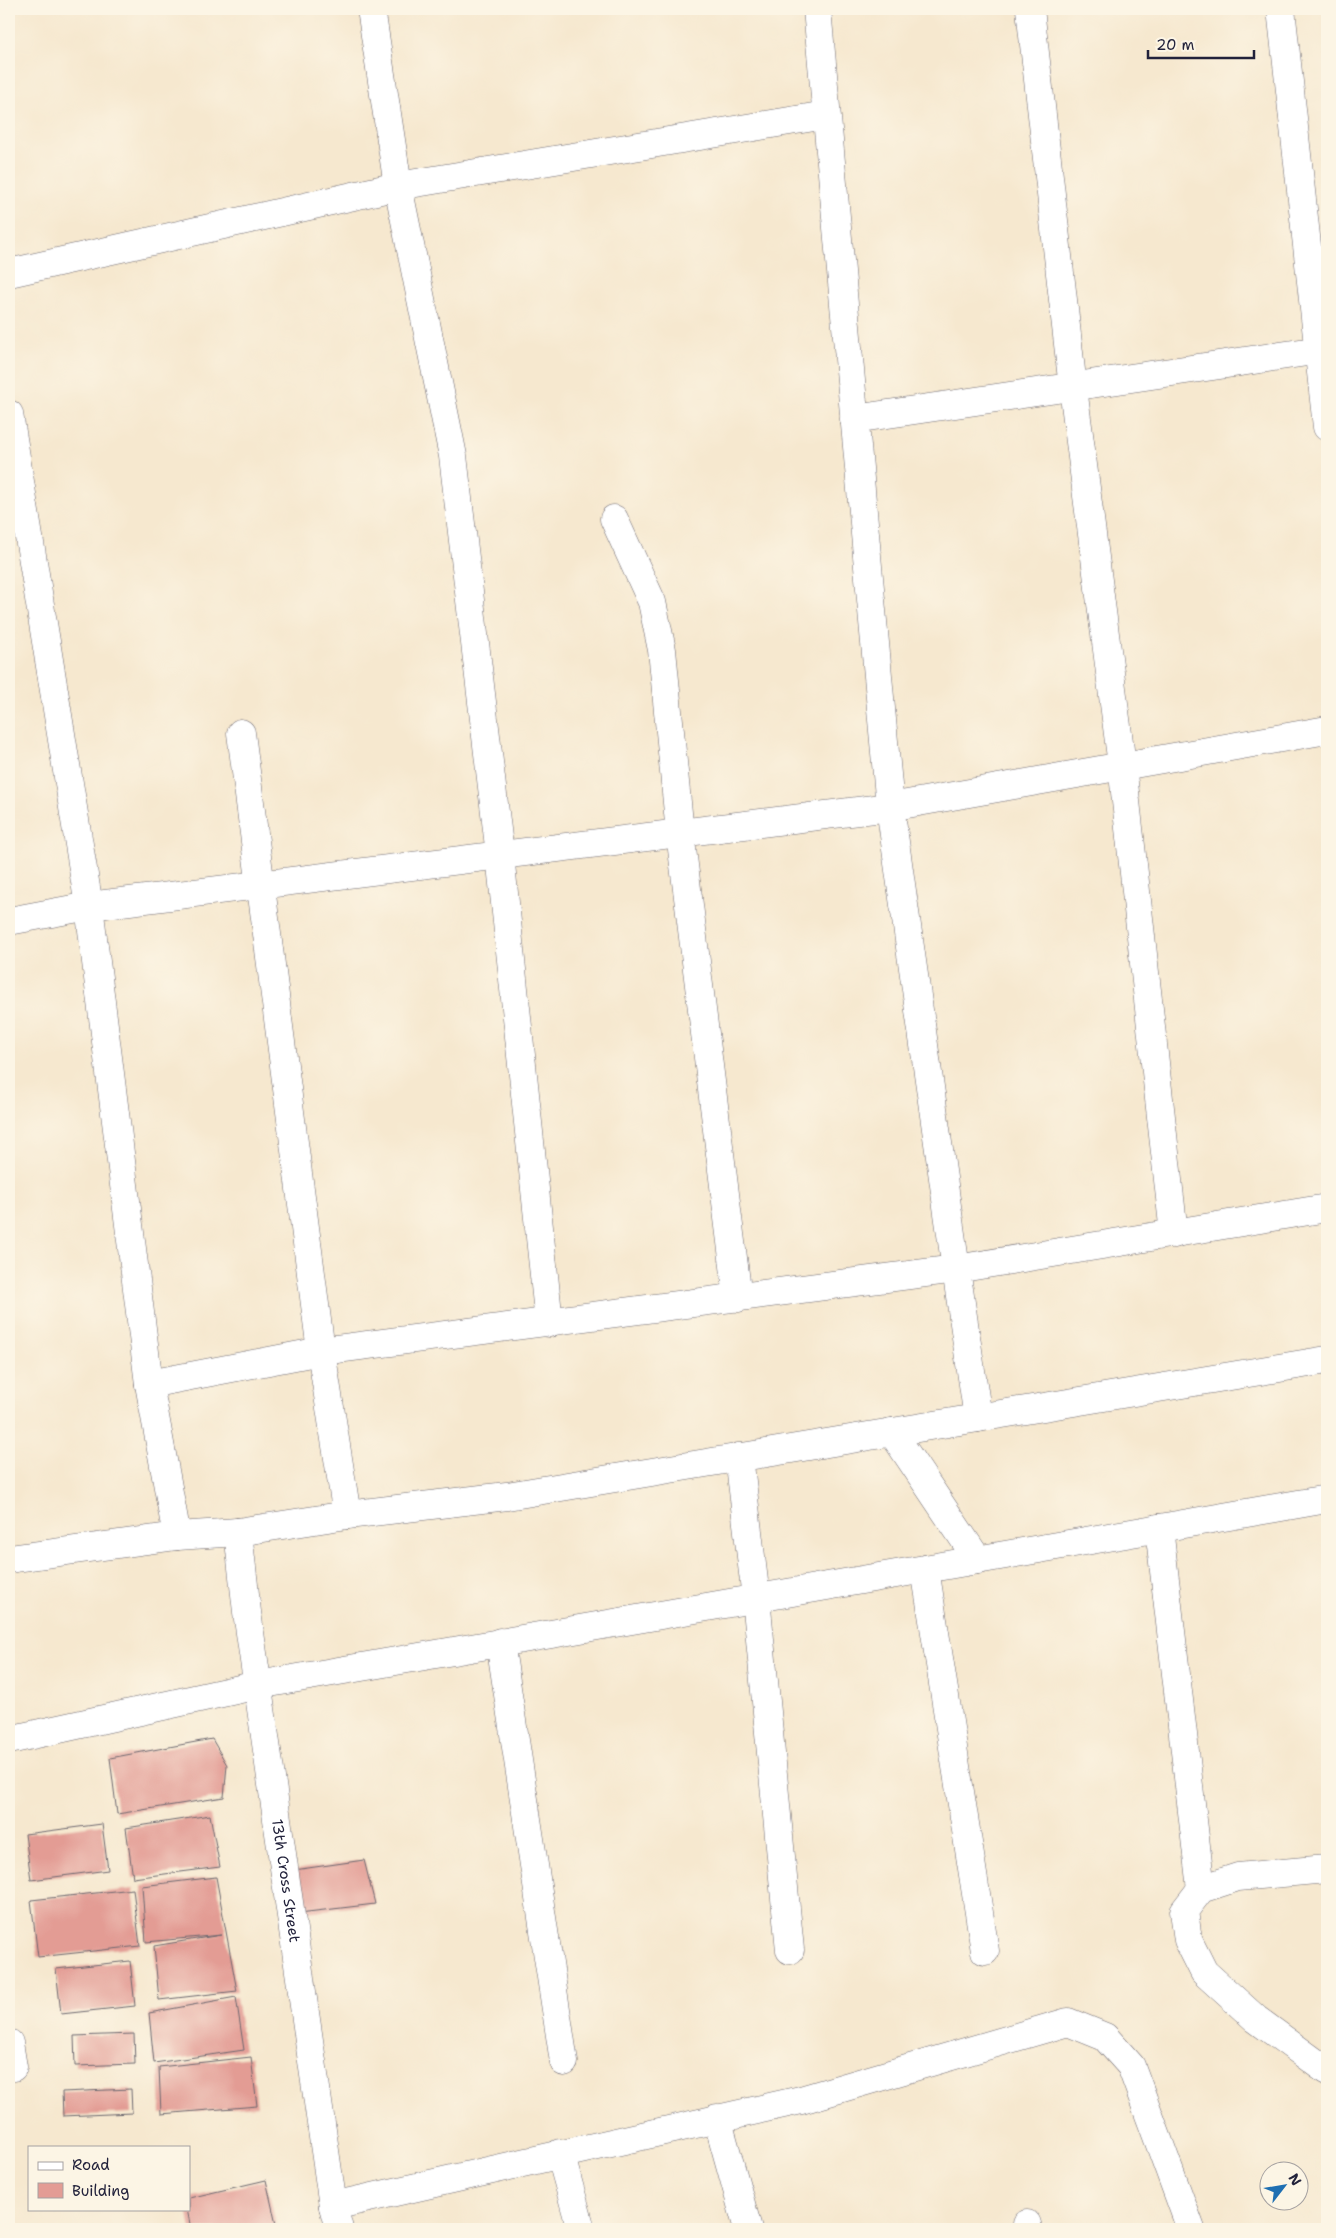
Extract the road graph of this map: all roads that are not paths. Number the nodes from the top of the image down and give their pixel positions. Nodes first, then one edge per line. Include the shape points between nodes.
1 (371, 9) edge
2 (816, 9) edge
3 (1030, 9) edge
4 (1281, 9) edge
5 (826, 114) junction
6 (398, 186) junction
7 (9, 273) edge
8 (1323, 350) edge
9 (1073, 388) junction
10 (9, 414) edge
11 (854, 420) junction
12 (1327, 427) edge
13 (614, 519) dead end
14 (1327, 730) edge
15 (241, 733) dead end
16 (1122, 765) junction
17 (890, 806) junction
18 (680, 833) junction
19 (500, 855) junction
20 (262, 885) junction
21 (89, 906) junction
22 (9, 922) edge
23 (1327, 1208) edge
24 (1174, 1234) junction
25 (956, 1269) junction
26 (738, 1298) junction
27 (549, 1323) junction
28 (321, 1351) junction
29 (1327, 1360) edge
30 (149, 1384) junction
31 (978, 1418) junction
32 (892, 1432) junction
33 (739, 1457) junction
34 (1327, 1500) edge
35 (346, 1515) junction
36 (1159, 1528) junction
37 (238, 1532) junction
38 (176, 1536) junction
39 (9, 1559) edge
40 (978, 1560) junction
41 (925, 1569) junction
42 (756, 1598) junction
43 (500, 1642) junction
44 (258, 1685) junction
45 (9, 1740) edge
46 (1327, 1869) edge
47 (1201, 1889) junction
48 (790, 1950) dead end
49 (985, 1950) dead end
50 (564, 2062) dead end
51 (1327, 2072) edge
52 (717, 2118) junction
53 (560, 2153) junction
54 (336, 2218) edge
55 (581, 2229) edge
56 (748, 2229) edge
57 (1191, 2229) edge

1 - 6 street
2 - 5 street
3 - 9 street
4 - 8 street
5 - 6 street
5 - 11 street
6 - 7 street
6 - 19 street via 453,456
8 - 9 street
8 - 12 street
9 - 11 street
9 - 16 street
10 - 21 street
11 - 17 street
13 - 18 street via 652,602 662,650
14 - 16 street
15 - 20 street
16 - 17 street
16 - 24 street
17 - 18 street
17 - 25 street
18 - 19 street
18 - 26 street
19 - 20 street
19 - 27 street
20 - 21 street
20 - 28 street
21 - 22 street
21 - 30 street
23 - 24 street
24 - 25 street
25 - 26 street
25 - 31 street
26 - 27 street
27 - 28 street
28 - 30 street
28 - 35 street
29 - 31 street
30 - 38 street
31 - 32 street
32 - 33 street
32 - 40 street
33 - 35 street via 507,1496
33 - 42 street
34 - 36 street
35 - 37 street
36 - 40 street
36 - 47 street
37 - 38 street
37 - 44 street, 13th Cross Street
38 - 39 street
40 - 41 street
41 - 42 street
41 - 49 street
42 - 43 street
42 - 48 street
43 - 44 street
43 - 50 street
44 - 45 street
44 - 54 street, 13th Cross Street
46 - 47 street via 1238,1877
47 - 51 street via 1184,1911 1188,1940 1204,1972 1256,2019
52 - 53 street
52 - 56 street
52 - 57 street via 801,2100 1068,2022 1105,2037 1131,2066
53 - 54 street
53 - 55 street

